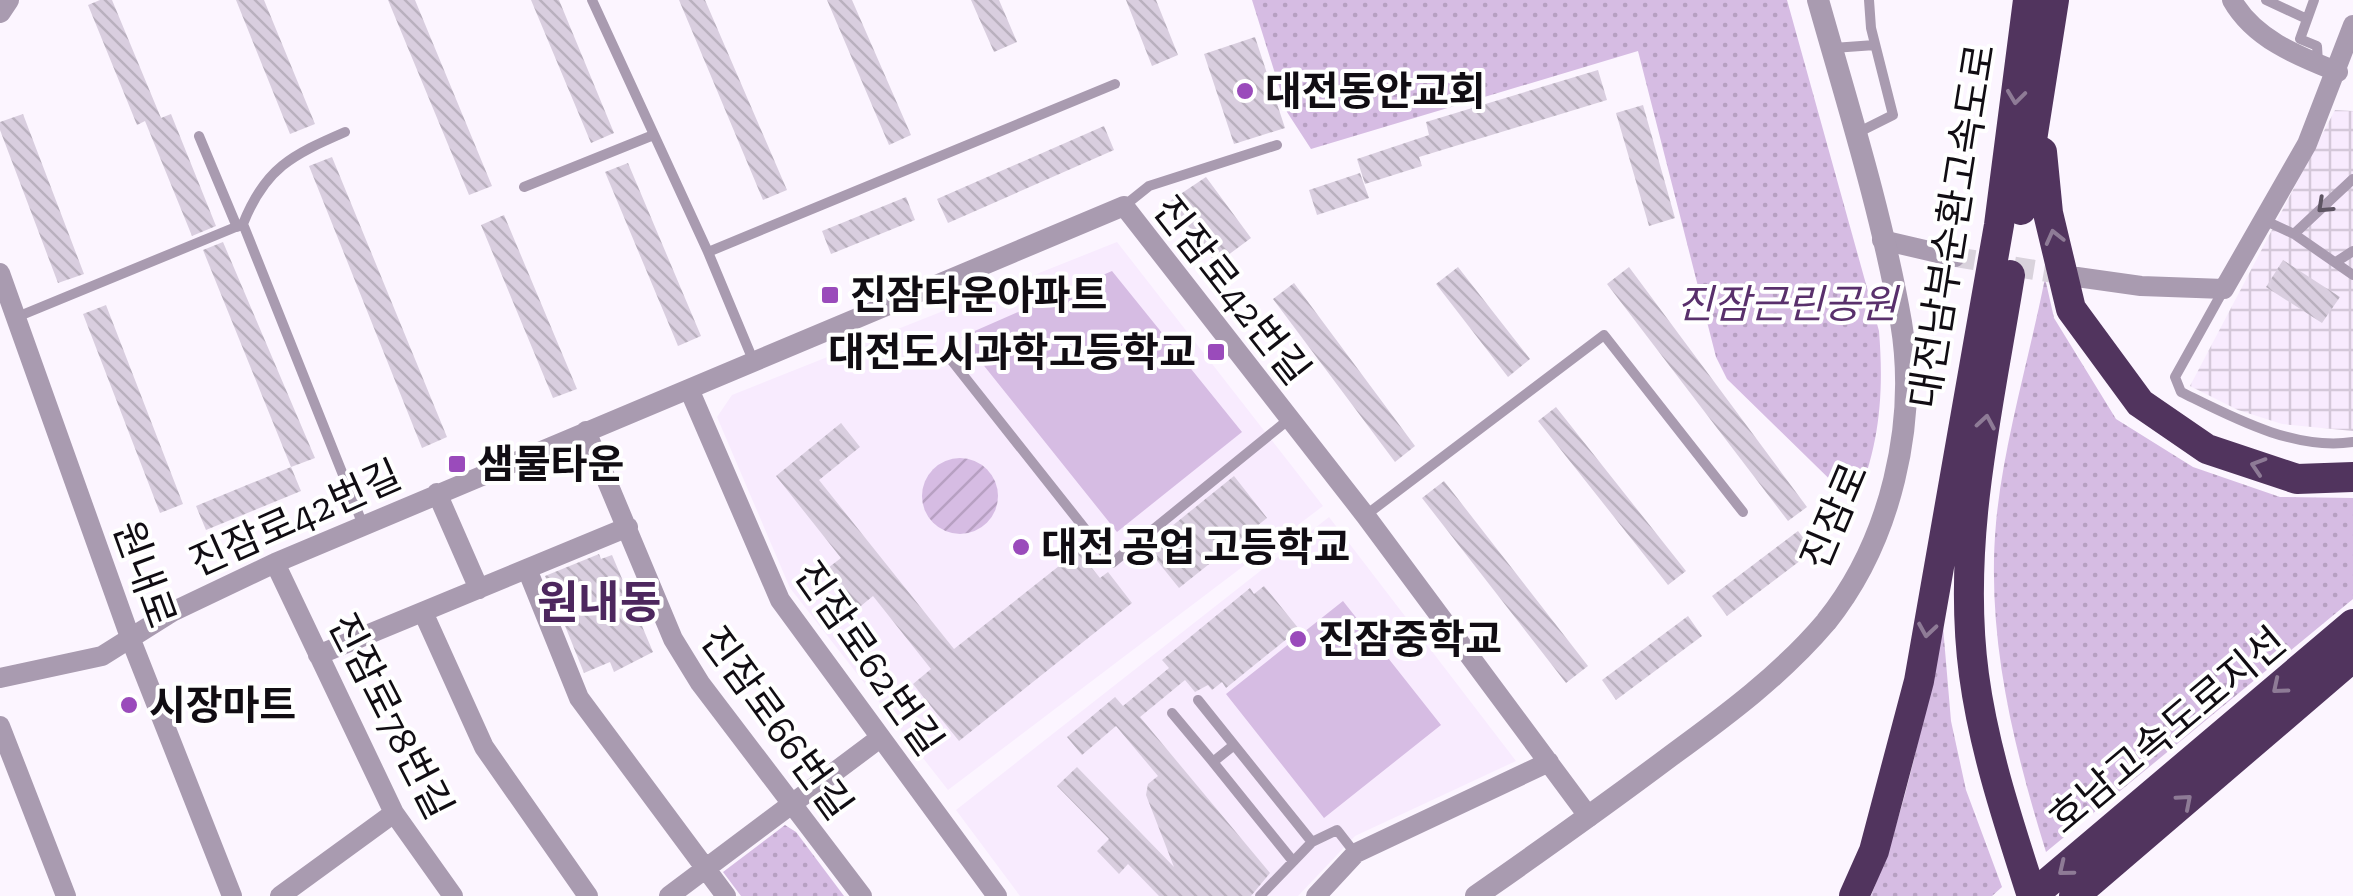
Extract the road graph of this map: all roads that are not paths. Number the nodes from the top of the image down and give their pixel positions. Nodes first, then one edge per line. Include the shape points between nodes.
1 (8, 0) edge
2 (592, 0) edge
3 (1818, 0) edge
4 (1869, 0) edge
5 (2028, 0) edge
6 (2054, 0) edge
7 (2232, 0) edge
8 (2266, 0) edge
9 (2314, 0) edge
10 (0, 12) edge
11 (2307, 19) junction
12 (2353, 25) edge
13 (1875, 46) junction
14 (1832, 48) junction
15 (2328, 68) junction
16 (1115, 84) dead end
17 (2038, 109) junction
18 (346, 132) dead end
19 (1854, 134) junction
20 (199, 136) dead end
21 (651, 136) junction
22 (1277, 146) dead end
23 (2353, 179) edge
24 (524, 187) dead end
25 (1124, 206) junction
26 (2266, 221) junction
27 (240, 225) junction
28 (2294, 234) junction
29 (1882, 240) junction
30 (2353, 251) edge
31 (708, 252) junction
32 (1956, 258) tunnel mouth
33 (2336, 262) junction
34 (0, 273) edge
35 (2353, 275) edge
36 (2077, 277) tunnel mouth
37 (2224, 289) junction
38 (8, 322) edge
39 (752, 360) junction
40 (952, 361) dead end
41 (689, 389) junction
42 (1288, 420) junction
43 (586, 431) junction
44 (2353, 442) edge
45 (1954, 465) junction
46 (2353, 477) edge
47 (438, 493) junction
48 (1743, 512) dead end
49 (1365, 515) junction
50 (364, 525) junction
51 (628, 527) junction
52 (275, 564) junction
53 (527, 569) junction
54 (479, 589) junction
55 (423, 612) junction
56 (2353, 624) edge
57 (130, 640) junction
58 (318, 655) junction
59 (2353, 657) edge
60 (0, 678) edge
61 (1198, 700) dead end
62 (1172, 713) dead end
63 (0, 726) edge
64 (880, 738) junction
65 (1234, 745) junction
66 (1213, 762) junction
67 (1549, 762) junction
68 (792, 805) junction
69 (394, 813) junction
70 (1589, 818) junction
71 (1312, 842) junction
72 (2105, 853) junction
73 (1356, 854) junction
74 (1292, 860) junction
75 (705, 869) junction
76 (66, 896) edge
77 (232, 896) edge
78 (280, 896) edge
79 (453, 896) edge
80 (588, 896) edge
81 (669, 896) edge
82 (726, 896) edge
83 (862, 896) edge
84 (997, 896) edge
85 (1260, 896) edge
86 (1316, 896) edge
87 (1476, 896) edge
88 (1854, 896) edge
89 (2012, 896) edge
90 (2032, 896) edge
91 (2074, 896) edge

1 - 10 street
2 - 21 lane
3 - 14 street, 진잠로
4 - 13 lane
5 -> 45 highway, 대전남부순환고속도로 via 1999,225
6 - 17 highway, 대전남부순환고속도로
7 - 15 street via 2274,43
8 - 11 lane
9 - 11 lane
11 - 15 lane via 2300,39 2317,46
12 - 15 street
13 - 14 lane
13 - 19 lane via 1893,115
14 - 19 street, 진잠로
15 - 26 street via 2307,144
16 - 31 lane
46 -> 17 highway via 2296,479 2207,449 2140,403 2072,309 2048,213
90 -> 17 highway via 1989,751 1974,674 1970,599 1974,485
18 - 27 lane via 273,170
19 - 29 street, 진잠로
20 - 27 lane
21 - 24 lane
21 - 31 lane
22 - 25 lane via 1149,186
23 -> 28 lane
25 - 39 street, 진잠로42번길
25 - 42 street, 진잠로42번길
26 - 28 lane
26 - 37 street
27 - 38 lane
27 - 50 lane
28 - 33 lane
29 - 32 street
29 - 70 street, 진잠로 via 1901,324 1903,430 1887,505 1866,558 1827,620 1779,671
30 - 33 lane
31 - 39 lane
33 - 35 lane
34 - 38 street, 원내로
36 - 37 street
37 - 44 lane via 2175,377 2181,392 2272,432
38 - 57 street, 원내로
39 - 41 street, 진잠로42번길
40 - 42 lane via 1112,563
41 - 43 street, 진잠로42번길
41 - 64 street, 진잠로62번길 via 780,600
42 - 49 street, 진잠로42번길
43 - 47 street, 진잠로42번길
43 - 51 street, 진잠로66번길
45 -> 88 highway via 1919,682 1874,851
45 - 89 highway via 1952,609 1962,706
47 - 50 street, 진잠로42번길
47 - 54 street, 진잠로42번길
48 - 49 lane via 1604,335
49 - 67 street, 진잠로42번길
50 - 52 street, 진잠로42번길
51 - 53 street
51 - 68 street, 진잠로66번길 via 673,640
52 - 57 street, 진잠로42번길 via 172,612
52 - 58 street, 진잠로78번길
53 - 54 street
53 - 75 street via 579,698
54 - 55 street
55 - 58 street
55 - 80 street via 484,747
56 -> 72 highway, 호남고속도로지선
57 - 60 street, 진잠로42번길 via 102,656
57 - 77 street, 원내로
58 - 69 street, 진잠로78번길
72 -> 59 highway, 호남고속도로지선
61 - 65 lane
62 - 66 lane
63 - 76 street
64 - 68 street
64 - 84 street, 진잠로62번길
65 - 66 lane
65 - 71 lane
66 - 74 lane
67 - 70 street, 진잠로42번길
67 - 73 street
68 - 75 street
68 - 83 street, 진잠로66번길
69 - 78 street
69 - 79 street, 진잠로78번길
70 - 87 street, 진잠로
71 - 73 lane via 1337,830
71 - 74 lane
72 -> 90 highway, 호남고속도로지선
72 - 91 highway, 호남고속도로지선
73 - 86 street
74 - 85 lane
75 - 81 street
75 - 82 street

